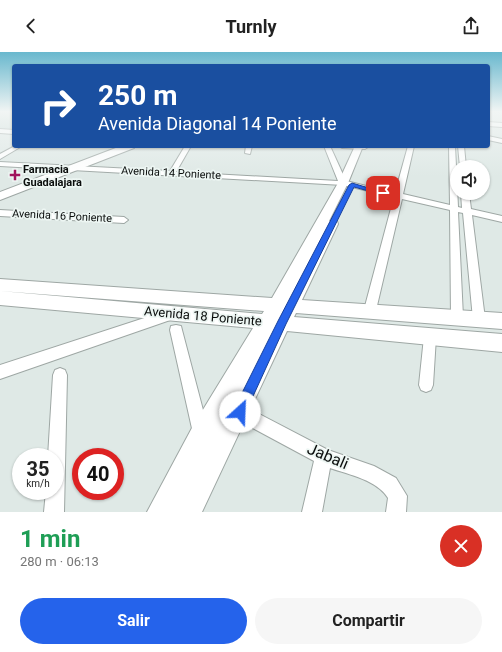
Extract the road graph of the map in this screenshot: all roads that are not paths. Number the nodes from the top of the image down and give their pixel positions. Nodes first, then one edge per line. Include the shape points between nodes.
1 (490, 139) edge
2 (501, 142) edge
3 (16, 148) edge
4 (108, 148) edge
5 (125, 148) edge
6 (187, 148) edge
7 (328, 148) edge
8 (361, 148) edge
9 (410, 148) edge
10 (452, 148) edge
11 (462, 148) edge
12 (0, 157) edge
13 (463, 160) edge
14 (0, 164) edge
15 (56, 167) junction
16 (73, 168) junction
17 (172, 173) junction
18 (347, 184) junction
19 (0, 188) edge
20 (0, 196) edge
21 (398, 197) junction
22 (465, 200) edge
23 (453, 209) junction
24 (466, 212) junction
25 (0, 213) edge
26 (502, 219) edge
27 (124, 220) dead end
28 (0, 285) edge
29 (0, 298) edge
30 (370, 310) junction
31 (279, 314) junction
32 (457, 317) junction
33 (479, 319) junction
34 (502, 321) edge
35 (175, 322) junction
36 (430, 337) junction
37 (502, 343) edge
38 (0, 372) edge
39 (60, 374) dead end
40 (426, 385) dead end
41 (240, 412) junction
42 (201, 434) junction
43 (324, 457) junction
44 (54, 512) edge
45 (161, 512) edge
46 (187, 512) edge
47 (312, 512) edge
48 (396, 512) edge

1 - 2 street
3 - 12 street
4 - 15 main road
5 - 16 main road
6 - 17 street
7 - 18 street
8 - 18 street
9 - 21 street
10 - 23 street
11 - 13 street
14 - 15 street, Avenida 14 Poniente
15 - 16 street, Avenida 14 Poniente
15 - 19 main road
16 - 17 street, Avenida 14 Poniente
16 - 20 main road
17 - 18 street, Avenida 14 Poniente
18 - 21 street, Avenida 14 Poniente
18 - 31 street
21 - 23 street, Avenida 14 Poniente
21 - 30 street
22 - 24 street
23 - 24 street, Avenida 14 Poniente
23 - 32 street
24 - 26 street, Avenida 14 Poniente
24 - 33 street
25 - 27 street, Avenida 16 Poniente
28 - 31 street, Avenida 18 Poniente
29 - 35 street, Avenida 18 Poniente
30 - 31 street, Avenida 18 Poniente
30 - 32 street, Avenida 18 Poniente
31 - 35 street, Avenida 18 Poniente
31 - 36 street, Avenida 18 Poniente
31 - 41 street
31 - 42 street
32 - 33 street, Avenida 18 Poniente
33 - 34 street, Avenida 18 Poniente
35 - 38 street
35 - 42 street
36 - 37 street, Avenida 18 Poniente
36 - 40 street
39 - 44 street
41 - 43 street, Jabali
41 - 46 street
42 - 45 street
43 - 47 street
43 - 48 street, Jabali via 374,474 390,484 398,496

